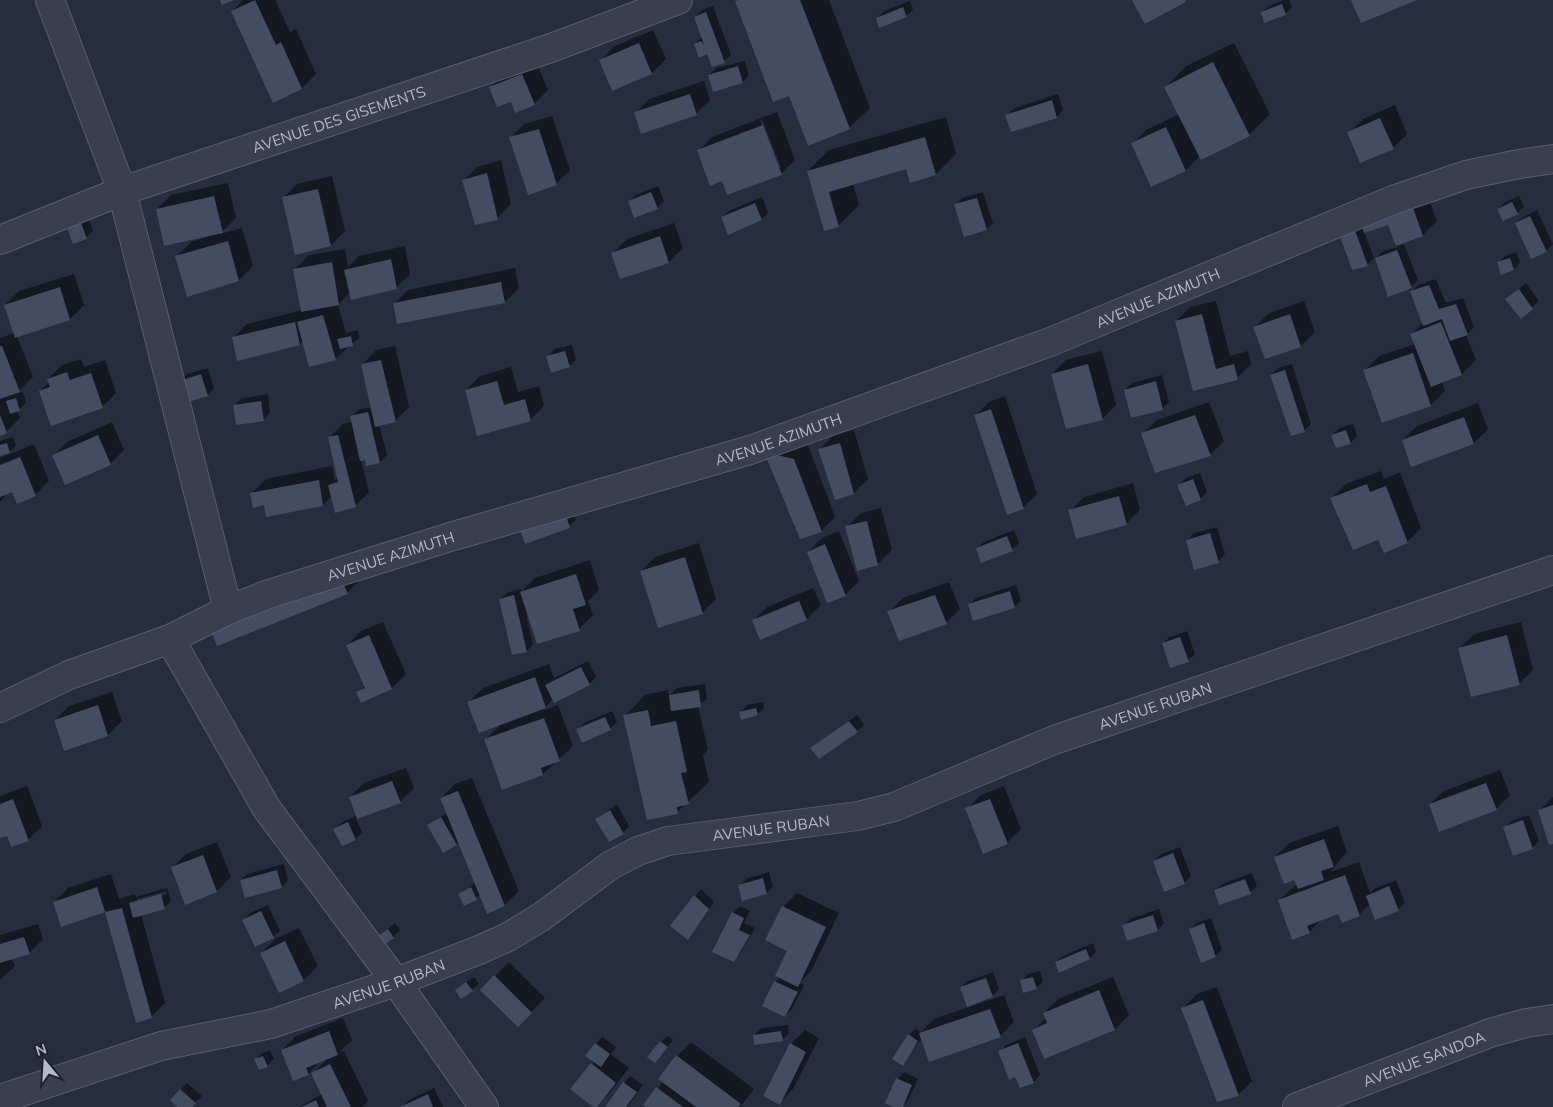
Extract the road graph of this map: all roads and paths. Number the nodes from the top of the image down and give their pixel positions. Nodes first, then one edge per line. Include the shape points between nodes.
1 (50, 0) edge
2 (678, 0) edge
3 (1553, 159) edge
4 (122, 191) junction
5 (0, 240) edge
6 (1553, 570) edge
7 (228, 610) junction
8 (170, 639) junction
9 (0, 708) edge
10 (396, 982) junction
11 (1553, 1019) edge
12 (0, 1099) edge
13 (484, 1107) edge
14 (1297, 1107) edge

1 - 4 street
2 - 4 street, AVENUE DES GISEMENTS via 551,48
3 - 7 street, AVENUE AZIMUTH via 1466,175 1393,200 1059,339 750,450 351,567
4 - 5 street, AVENUE DES GISEMENTS
4 - 7 street
6 - 10 street, AVENUE RUBAN via 1054,740 894,807 858,816 668,841 638,851 611,865 541,917 508,937
7 - 8 street, AVENUE AZIMUTH
8 - 9 street, AVENUE AZIMUTH via 69,675
8 - 10 street via 267,809
10 - 12 street, AVENUE RUBAN via 270,1024 161,1046
10 - 13 street
11 - 14 street, AVENUE SANDOA via 1490,1033

